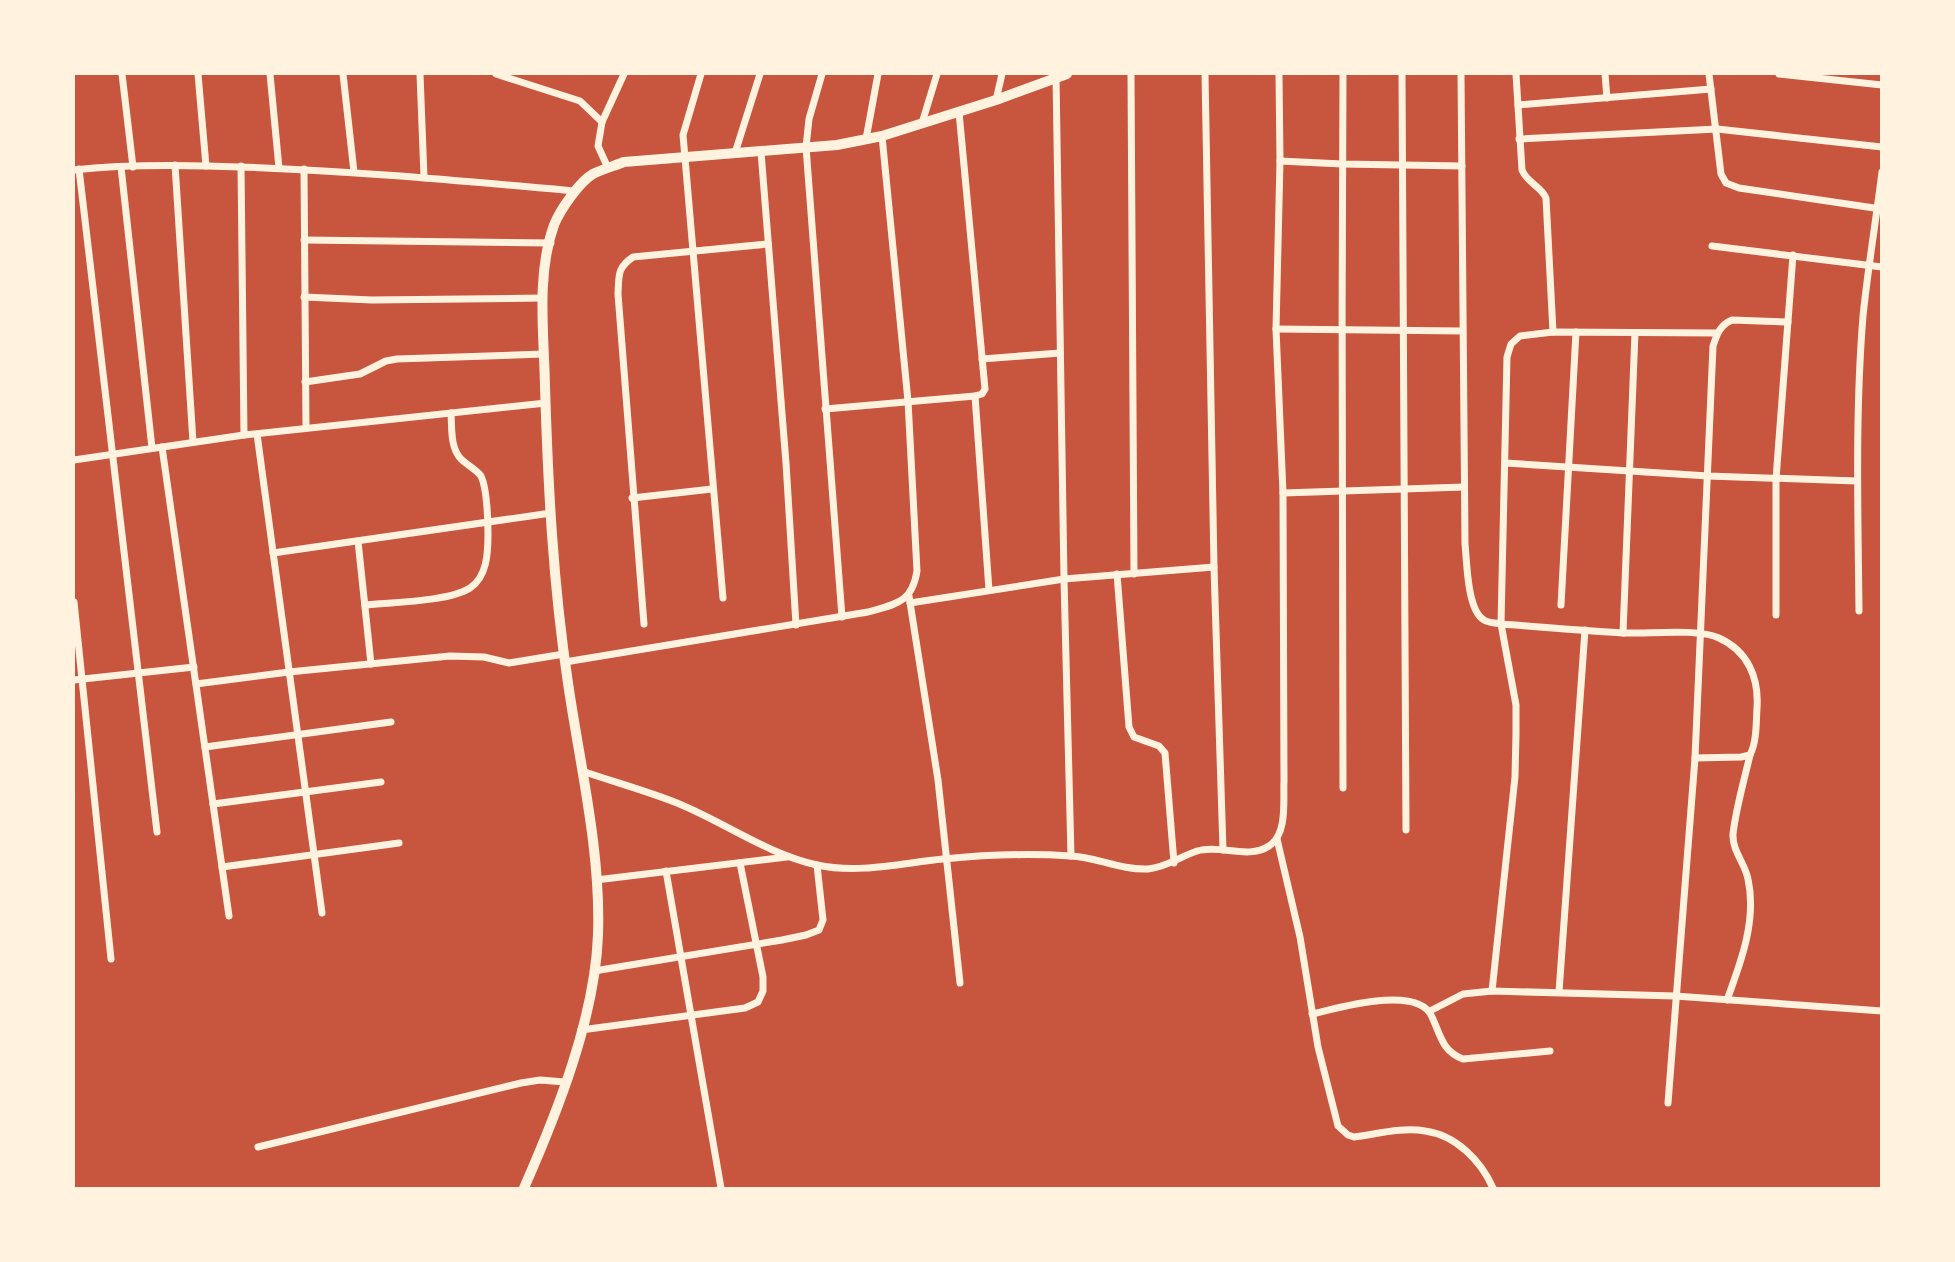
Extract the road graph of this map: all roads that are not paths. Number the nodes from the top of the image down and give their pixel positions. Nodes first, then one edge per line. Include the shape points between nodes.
1 (122, 74) edge
2 (198, 74) edge
3 (270, 74) edge
4 (343, 74) edge
5 (420, 74) edge
6 (496, 74) edge
7 (624, 74) edge
8 (701, 74) edge
9 (760, 74) edge
10 (822, 74) edge
11 (878, 74) edge
12 (937, 74) edge
13 (1002, 74) edge
14 (1067, 74) edge
15 (1131, 74) edge
16 (1205, 74) edge
17 (1279, 74) edge
18 (1343, 74) edge
19 (1402, 74) edge
20 (1461, 74) edge
21 (1516, 74) edge
22 (1605, 74) edge
23 (1709, 74) edge
24 (1779, 74) edge
25 (1056, 76) edge
26 (1881, 85) edge
27 (1712, 89) junction
28 (1607, 98) junction
29 (996, 100) junction
30 (1518, 105) junction
31 (959, 112) junction
32 (602, 122) junction
33 (922, 123) junction
34 (1717, 129) junction
35 (882, 136) junction
36 (866, 139) junction
37 (1519, 139) junction
38 (1881, 147) edge
39 (806, 148) junction
40 (761, 152) junction
41 (735, 153) junction
42 (686, 156) junction
43 (1280, 161) junction
44 (1342, 164) junction
45 (175, 165) junction
46 (206, 166) junction
47 (241, 166) junction
48 (1403, 166) junction
49 (1462, 166) junction
50 (121, 167) junction
51 (133, 167) junction
52 (279, 168) junction
53 (608, 168) junction
54 (76, 169) edge
55 (304, 169) junction
56 (354, 172) junction
57 (1881, 172) edge
58 (424, 177) junction
59 (575, 191) junction
60 (1879, 209) edge
61 (304, 240) junction
62 (551, 243) junction
63 (768, 244) junction
64 (1712, 247) dead end
65 (694, 250) junction
66 (1793, 255) junction
67 (1870, 265) junction
68 (1881, 267) edge
69 (304, 297) junction
70 (543, 298) junction
71 (1788, 322) junction
72 (1276, 329) junction
73 (1340, 330) junction
74 (1402, 330) junction
75 (1462, 331) junction
76 (1553, 332) junction
77 (1576, 332) junction
78 (1635, 332) junction
79 (1717, 333) junction
80 (1060, 353) junction
81 (544, 354) junction
82 (982, 359) junction
83 (305, 382) junction
84 (975, 396) junction
85 (908, 401) junction
86 (546, 403) junction
87 (825, 409) junction
88 (451, 413) junction
89 (306, 428) junction
90 (257, 434) junction
91 (244, 435) junction
92 (193, 442) junction
93 (162, 447) junction
94 (152, 448) junction
95 (113, 454) junction
96 (74, 460) edge
97 (1504, 463) junction
98 (1570, 467) junction
99 (1629, 471) junction
100 (1708, 476) junction
101 (1776, 479) junction
102 (1857, 481) junction
103 (1404, 487) junction
104 (1464, 487) junction
105 (712, 489) junction
106 (1343, 490) junction
107 (1283, 492) junction
108 (632, 498) junction
109 (551, 513) junction
110 (488, 522) junction
111 (358, 541) junction
112 (273, 553) junction
113 (1214, 567) junction
114 (1134, 574) junction
115 (1117, 575) junction
116 (1064, 579) junction
117 (989, 590) junction
118 (723, 598) dead end
119 (909, 599) junction
120 (74, 602) edge
121 (365, 605) junction
122 (1560, 605) dead end
123 (1859, 611) dead end
124 (1776, 615) dead end
125 (842, 617) junction
126 (644, 624) dead end
127 (1501, 624) junction
128 (796, 625) junction
129 (1585, 630) junction
130 (1623, 633) junction
131 (1701, 634) junction
132 (564, 658) junction
133 (371, 664) junction
134 (194, 667) junction
135 (289, 672) junction
136 (139, 674) junction
137 (78, 680) edge
138 (196, 684) junction
139 (391, 722) dead end
140 (298, 735) junction
141 (205, 747) junction
142 (1749, 755) junction
143 (1695, 758) junction
144 (582, 771) junction
145 (381, 782) dead end
146 (1343, 788) dead end
147 (306, 792) junction
148 (213, 804) junction
149 (1406, 831) dead end
150 (157, 832) dead end
151 (1277, 839) junction
152 (399, 843) dead end
153 (1223, 850) junction
154 (314, 855) junction
155 (1071, 856) junction
156 (790, 857) junction
157 (947, 859) junction
158 (740, 863) junction
159 (1174, 863) junction
160 (817, 865) junction
161 (222, 867) junction
162 (666, 872) junction
163 (596, 880) junction
164 (322, 913) dead end
165 (229, 916) dead end
166 (757, 944) junction
167 (681, 958) junction
168 (111, 959) dead end
169 (594, 971) junction
170 (960, 983) dead end
171 (1492, 991) junction
172 (1559, 992) junction
173 (1675, 996) junction
174 (1727, 1000) junction
175 (1430, 1011) junction
176 (1881, 1011) edge
177 (1312, 1014) junction
178 (691, 1017) junction
179 (581, 1031) junction
180 (1550, 1051) dead end
181 (565, 1082) junction
182 (1668, 1103) dead end
183 (258, 1147) dead end
184 (524, 1188) edge
185 (721, 1188) edge
186 (1493, 1188) edge

1 - 51 street
2 - 46 street
3 - 52 street
4 - 56 street
5 - 58 street
6 - 32 street via 580,101
7 - 32 street
8 - 42 street via 684,128
9 - 41 street
10 - 39 street
11 - 36 street
12 - 33 street
13 - 29 street
14 - 25 main road
15 - 114 street
16 - 113 street
17 - 43 street
18 - 44 street
19 - 48 street
20 - 49 street
21 - 30 street
22 - 28 street
23 - 27 street
24 - 26 street
25 - 29 main road
25 - 80 street
27 - 28 street
27 - 34 street
28 - 30 street
29 - 31 main road
30 - 37 street
31 - 33 main road
31 - 82 street
32 - 53 street via 598,146
33 - 35 main road
34 - 37 street
34 - 38 street
34 - 60 street via 1726,183
35 - 36 main road
35 - 85 street
36 - 39 main road
37 - 76 street via 1525,178 1546,198
39 - 40 main road
39 - 87 street
40 - 41 main road
40 - 63 street
41 - 42 main road
42 - 53 main road
42 - 65 street
43 - 44 street
43 - 72 street
44 - 48 street
44 - 73 street
45 - 46 street
45 - 51 street
45 - 92 street
46 - 47 street
47 - 52 street
47 - 91 street
48 - 49 street
48 - 74 street
49 - 75 street
50 - 51 street
50 - 54 street
50 - 94 street
52 - 55 street
53 - 59 main road
54 - 95 street
55 - 56 street
55 - 61 street
56 - 58 street
57 - 60 street
58 - 59 street
59 - 62 main road via 555,223
60 - 67 street
61 - 62 street
61 - 69 street
62 - 70 main road
63 - 65 street
63 - 128 street
64 - 66 street
65 - 105 street
65 - 108 street via 633,257 622,265 619,275
66 - 67 street
66 - 71 street
67 - 68 street
67 - 102 street via 1860,365
69 - 70 street
69 - 83 street
70 - 81 main road
71 - 79 street via 1732,320
71 - 101 street
72 - 73 street
72 - 107 street
73 - 74 street
73 - 106 street
74 - 75 street
74 - 103 street
75 - 104 street
76 - 77 street
76 - 97 street via 1520,336 1511,344
77 - 78 street
77 - 98 street
78 - 79 street
78 - 99 street
79 - 100 street
80 - 82 street
80 - 116 street
81 - 83 street via 397,359 360,374
81 - 86 main road
82 - 84 street via 985,389
83 - 89 street
84 - 85 street
84 - 117 street
85 - 87 street
85 - 119 street via 917,571
86 - 88 street
86 - 109 main road
87 - 125 street
88 - 89 street
88 - 110 street via 456,452 480,475
89 - 90 street
90 - 91 street
90 - 112 street
91 - 92 street
92 - 93 street
93 - 94 street
93 - 134 street
94 - 95 street
95 - 96 street
95 - 136 street
97 - 98 street
97 - 127 street
98 - 99 street
98 - 122 street
99 - 100 street
99 - 130 street
100 - 101 street
100 - 131 street
101 - 102 street
101 - 124 street
102 - 123 street
103 - 104 street
103 - 106 street
103 - 149 street
104 - 127 street via 1472,599 1484,621
105 - 108 street
105 - 118 street
106 - 107 street
106 - 146 street
107 - 151 street via 1284,781
108 - 126 street
109 - 110 street
109 - 132 main road
110 - 111 street
110 - 121 street via 486,563 471,587 433,598
111 - 112 street
111 - 121 street
112 - 135 street
113 - 114 street
113 - 153 street
114 - 115 street
115 - 116 street
115 - 159 street via 1129,727 1134,737 1165,753
116 - 117 street
116 - 155 street
117 - 119 street
119 - 125 street
119 - 157 street
120 - 137 street
121 - 133 street
125 - 128 street
127 - 129 street
127 - 171 street via 1516,705 1515,777
128 - 132 street
129 - 130 street
129 - 172 street
130 - 131 street
131 - 142 street via 1718,637 1735,649 1753,672 1757,703 1754,747
131 - 143 street
132 - 133 street via 509,663 470,656
132 - 144 main road
133 - 135 street
134 - 136 street
134 - 138 street
135 - 138 street
135 - 140 street
136 - 137 street
136 - 150 street
137 - 168 street
138 - 141 street
139 - 140 street
140 - 141 street
140 - 147 street
141 - 148 street
142 - 143 street
142 - 174 street via 1733,836 1748,879 1747,941
143 - 173 street
144 - 156 street via 677,803
144 - 163 main road
145 - 147 street
147 - 148 street
147 - 154 street
148 - 161 street
151 - 153 street via 1260,850
151 - 177 street
152 - 154 street
153 - 159 street via 1197,851
154 - 161 street
154 - 164 street
155 - 157 street
155 - 159 street via 1127,868
156 - 158 street
156 - 160 street
157 - 160 street via 860,869
157 - 170 street
158 - 162 street
158 - 166 street
160 - 166 street via 823,920 819,930
161 - 165 street
162 - 163 street
162 - 167 street
163 - 169 main road
166 - 167 street
166 - 178 street via 763,977 758,1002
167 - 169 street
167 - 178 street
169 - 179 main road
171 - 172 street
171 - 175 street via 1463,994
172 - 173 street
173 - 174 street
173 - 182 street
174 - 176 street
175 - 177 street via 1401,1000
175 - 180 street via 1443,1045 1463,1059
177 - 186 street via 1332,1109 1342,1131 1354,1137 1411,1130 1434,1133 1475,1159
178 - 179 street
178 - 185 street
179 - 181 main road
181 - 183 street via 521,1083
181 - 184 main road

